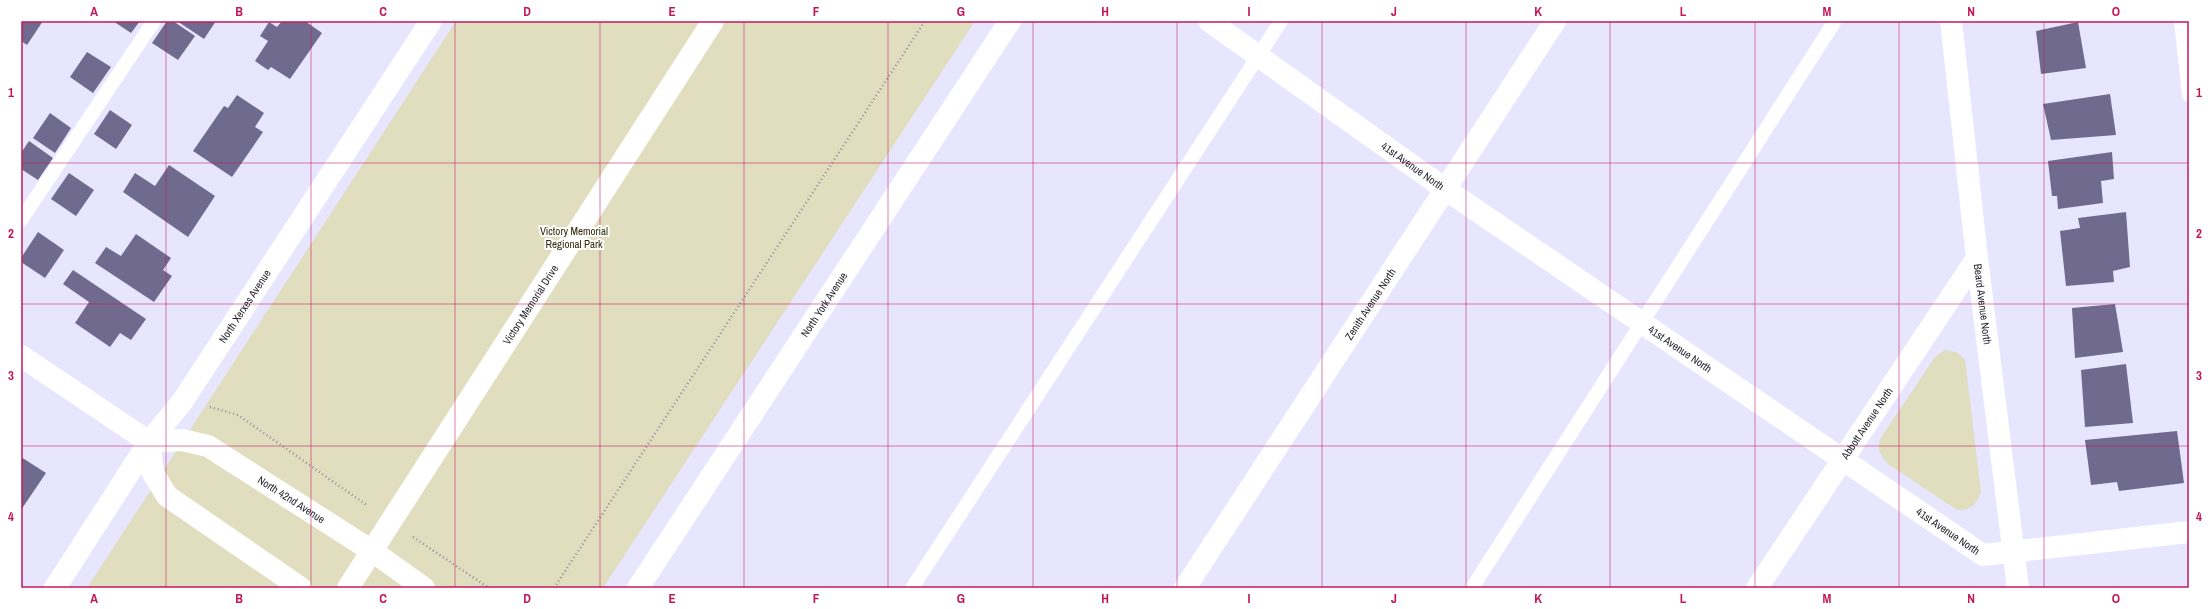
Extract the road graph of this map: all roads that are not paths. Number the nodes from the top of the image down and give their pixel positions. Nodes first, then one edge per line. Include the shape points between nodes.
1 (154, 21) edge
2 (431, 21) edge
3 (713, 21) edge
4 (1010, 21) edge
5 (1209, 21) edge
6 (1281, 21) edge
7 (1555, 21) edge
8 (1835, 21) edge
9 (1951, 21) edge
10 (2181, 21) edge
11 (1258, 55) junction
12 (2189, 95) edge
13 (1445, 189) junction
14 (21, 220) edge
15 (1977, 258) junction
16 (1643, 323) junction
17 (21, 356) edge
18 (149, 442) junction
19 (1843, 459) junction
20 (2189, 532) edge
21 (372, 551) junction
22 (2012, 553) junction
23 (55, 588) edge
24 (301, 588) edge
25 (348, 588) edge
26 (424, 588) edge
27 (638, 588) edge
28 (912, 588) edge
29 (1185, 588) edge
30 (1472, 588) edge
31 (1757, 588) edge
32 (2018, 588) edge

1 - 14 lane
2 - 18 street, North Xerxes Avenue via 178,409
3 - 21 street, Victory Memorial Drive
4 - 27 street, North York Avenue
5 - 11 street, 41st Avenue North
6 - 11 lane
7 - 13 street, Zenith Avenue North
8 - 16 lane
9 - 15 street, Beard Avenue North
10 - 12 lane
11 - 13 street, 41st Avenue North
11 - 28 lane
13 - 16 street, 41st Avenue North
13 - 29 street, Zenith Avenue North
15 - 19 street, Abbott Avenue North
15 - 22 street, Beard Avenue North
16 - 19 street, 41st Avenue North
16 - 30 lane
17 - 18 street
18 - 21 street, North 42nd Avenue via 182,440 208,446
18 - 23 street, North Xerxes Avenue
18 - 24 street via 153,473 167,496
19 - 22 street, 41st Avenue North via 1983,556
19 - 31 street, Abbott Avenue North
20 - 22 street, 41st Avenue North
21 - 25 street, Victory Memorial Drive
21 - 26 street, North 42nd Avenue
22 - 32 street, Beard Avenue North

